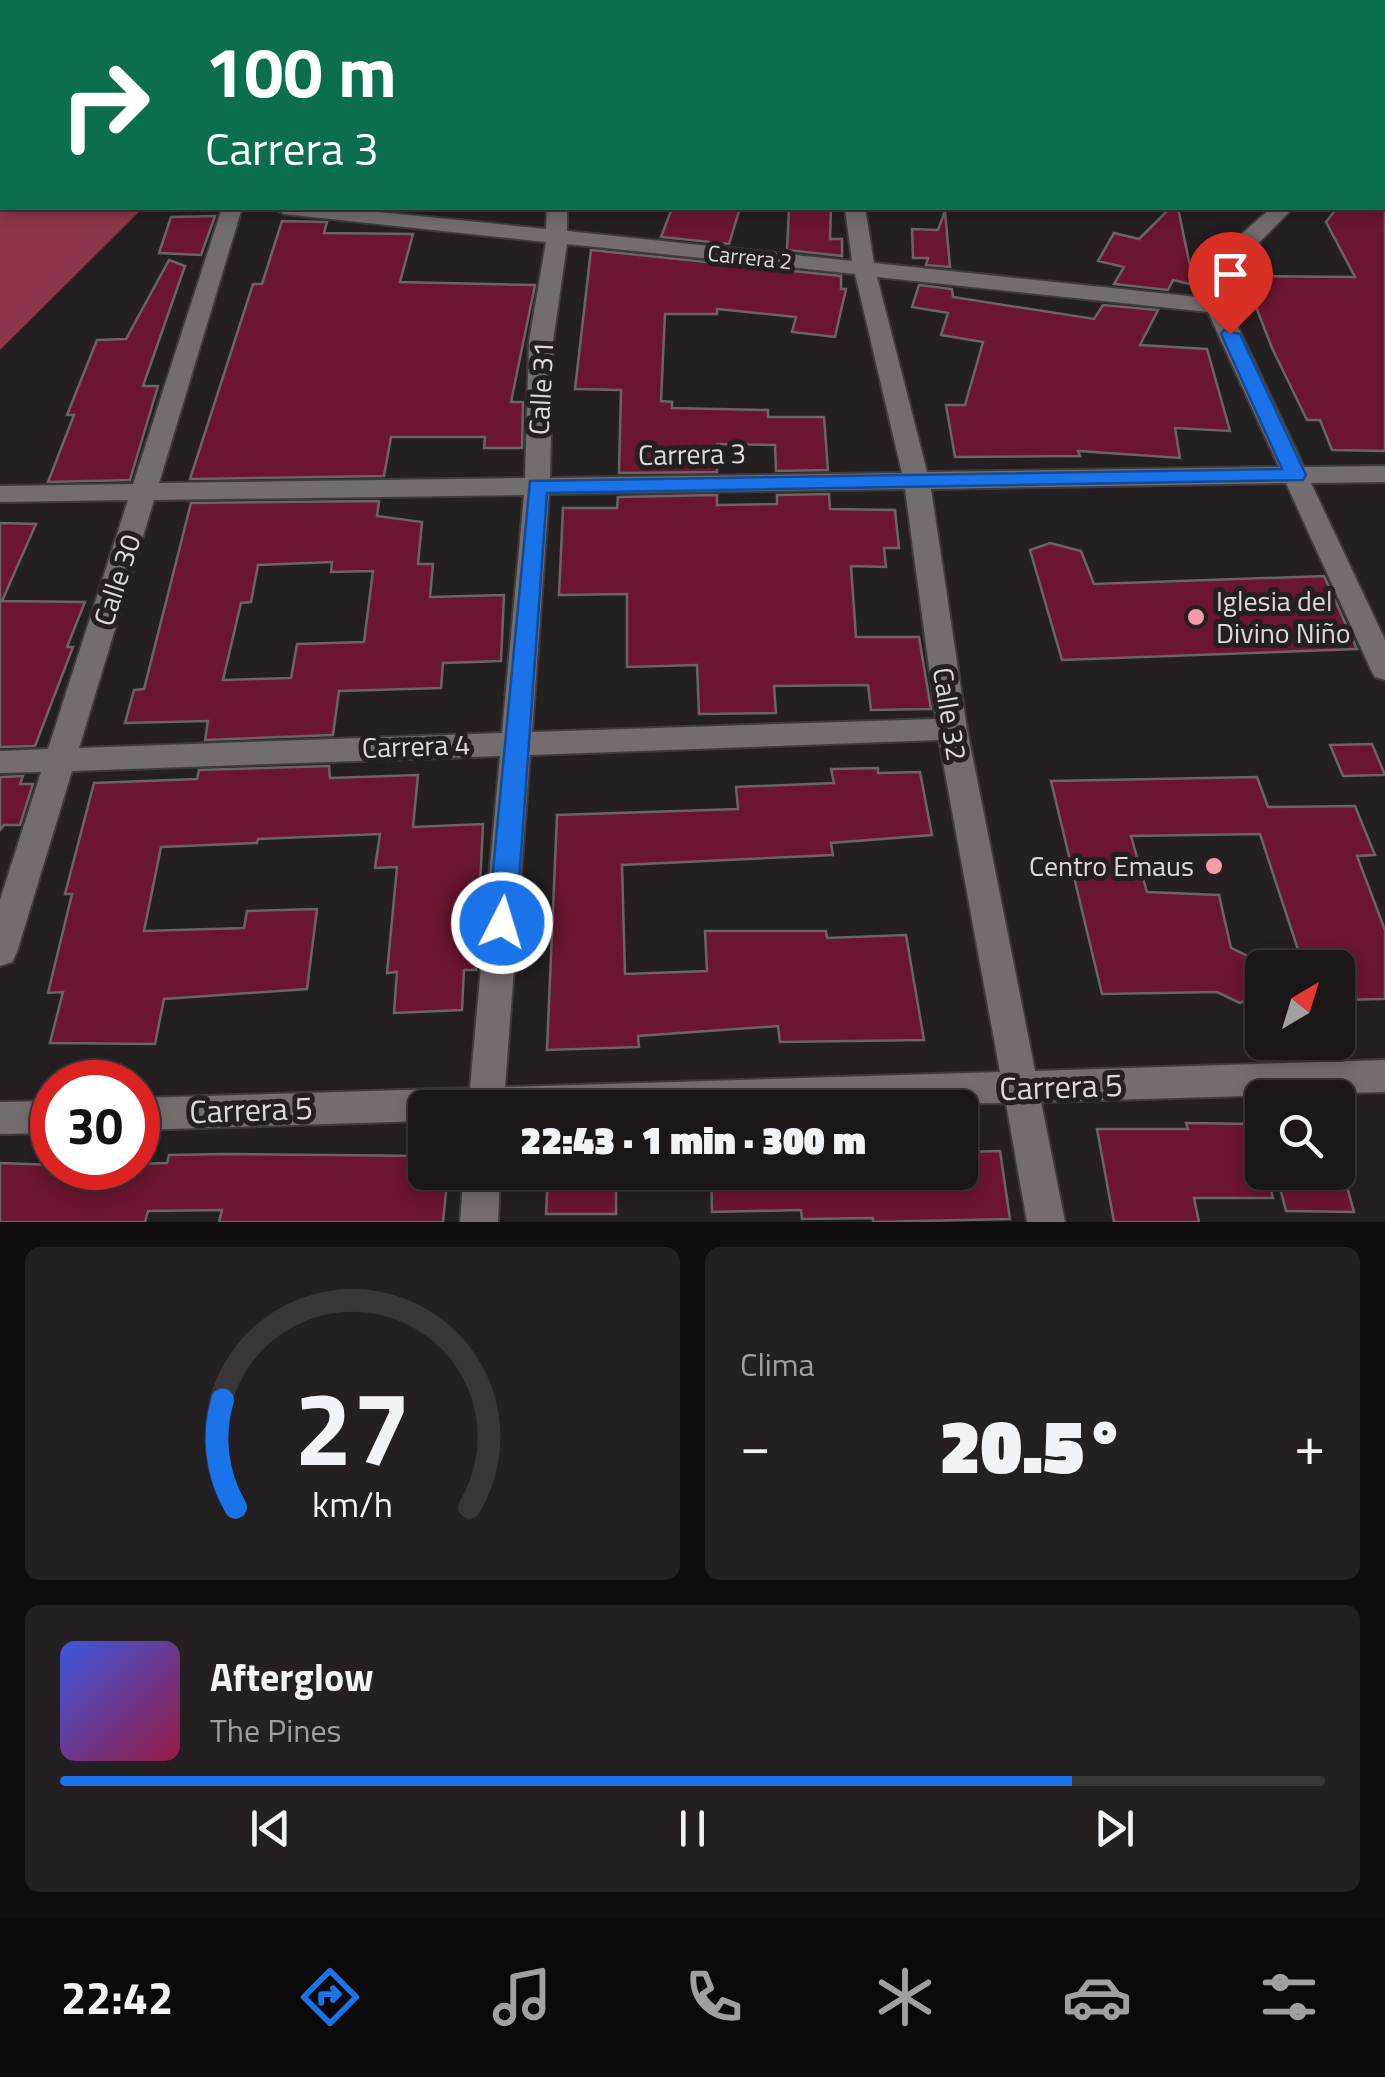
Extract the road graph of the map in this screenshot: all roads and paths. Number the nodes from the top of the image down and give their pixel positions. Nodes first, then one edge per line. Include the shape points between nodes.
1 (231, 210) edge
2 (323, 210) edge
3 (855, 210) edge
4 (1282, 210) edge
5 (556, 222) edge
6 (864, 268) junction
7 (1217, 306) junction
8 (1385, 474) edge
9 (1296, 475) junction
10 (917, 480) junction
11 (537, 486) junction
12 (145, 492) junction
13 (0, 494) edge
14 (1385, 670) edge
15 (952, 730) junction
16 (518, 742) junction
17 (60, 760) junction
18 (0, 762) edge
19 (0, 952) edge
20 (1385, 1076) edge
21 (1017, 1089) junction
22 (487, 1090) edge
23 (978, 1090) edge
24 (408, 1107) edge
25 (160, 1113) edge
26 (30, 1117) edge
27 (0, 1118) edge
28 (481, 1190) edge
29 (480, 1222) edge
30 (1046, 1222) edge

1 - 12 street, Calle 30
2 - 5 street, Carrera 2
3 - 6 street, Calle 32
4 - 7 street via 1232,256 1217,279
5 - 6 street, Carrera 2
5 - 11 street, Calle 31 via 541,340
6 - 7 street, Carrera 2
6 - 10 street, Calle 32
7 - 9 street
8 - 9 street, Carrera 3
9 - 10 street, Carrera 3
9 - 14 street
10 - 11 street, Carrera 3
10 - 15 street, Calle 32
11 - 12 street, Carrera 3
11 - 16 street, Calle 31
12 - 13 street, Carrera 3
12 - 17 street, Calle 30
15 - 16 street, Carrera 4
15 - 21 street, Calle 32
16 - 17 street, Carrera 4
16 - 22 street, Calle 31
17 - 18 street, Carrera 4
17 - 19 street, Calle 30
20 - 21 street, Carrera 5
21 - 23 street, Carrera 5
21 - 30 street, Calle 32
24 - 25 street, Carrera 5
26 - 27 street
28 - 29 street

